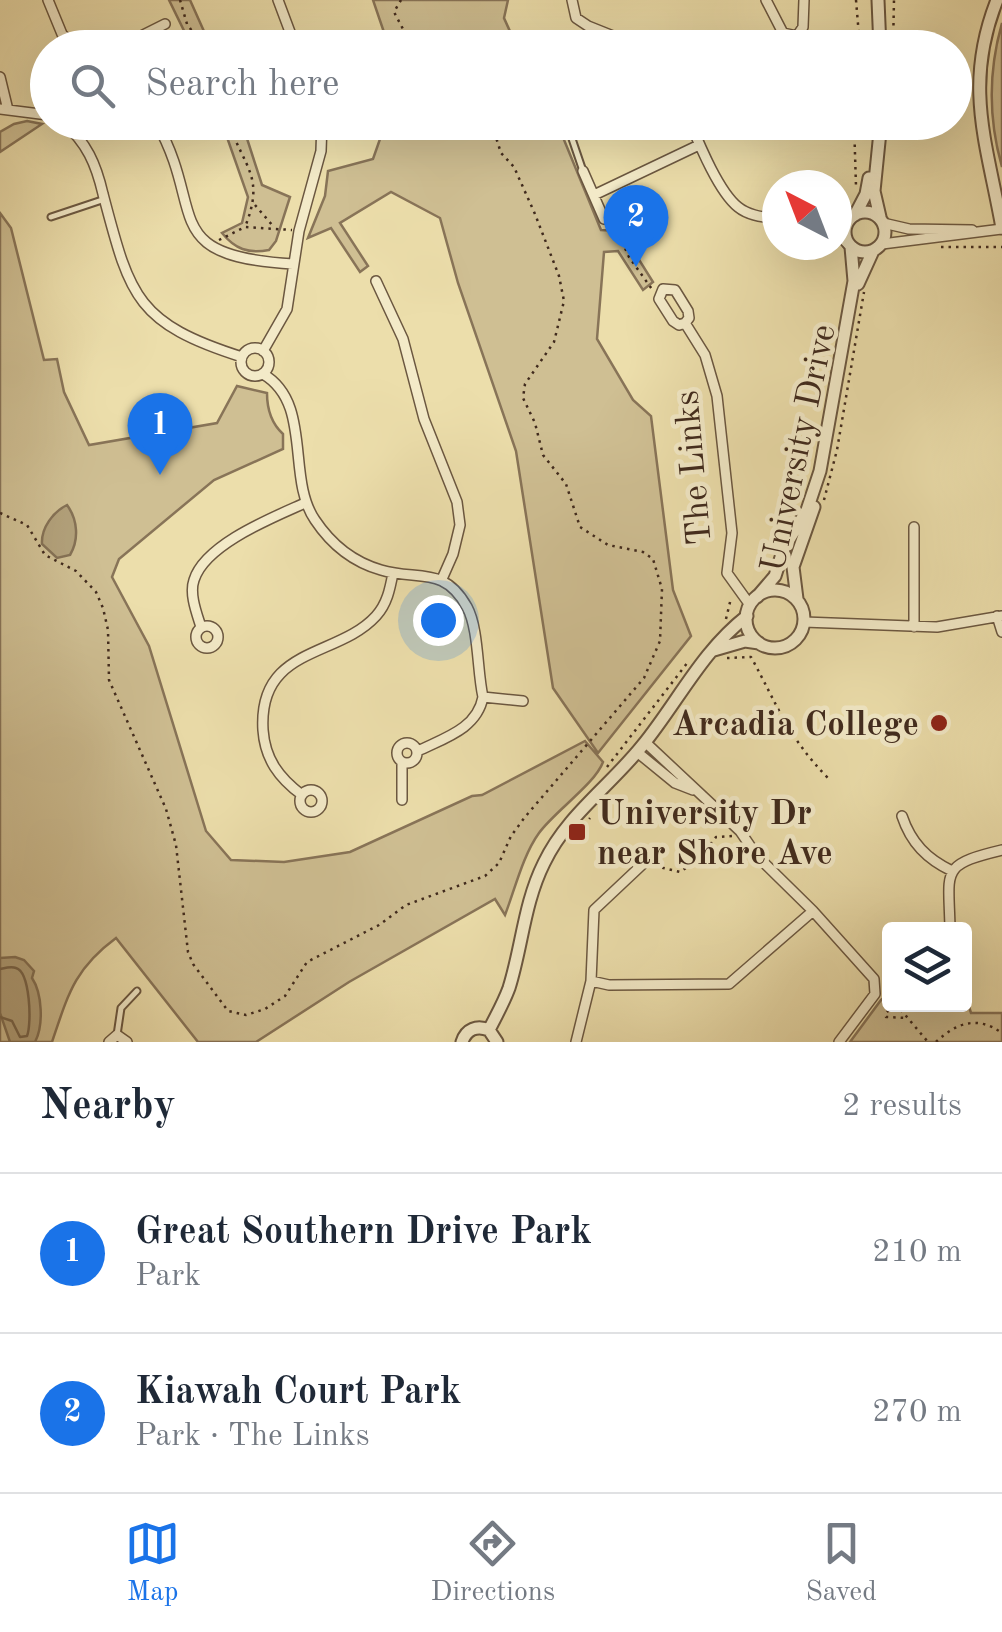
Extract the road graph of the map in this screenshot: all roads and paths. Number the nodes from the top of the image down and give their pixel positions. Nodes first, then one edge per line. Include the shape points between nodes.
1 (48, 0) edge
2 (180, 0) edge
3 (278, 0) edge
4 (400, 0) edge
5 (572, 0) edge
6 (766, 0) edge
7 (804, 0) edge
8 (856, 0) edge
9 (882, 0) edge
10 (894, 0) edge
11 (997, 0) edge
12 (183, 8) junction
13 (165, 24) joint
14 (60, 30) edge
15 (153, 30) edge
16 (191, 30) edge
17 (289, 30) edge
18 (402, 30) edge
19 (598, 30) edge
20 (781, 30) edge
21 (801, 30) edge
22 (858, 30) edge
23 (884, 30) edge
24 (889, 30) edge
25 (0, 77) edge
26 (30, 111) edge
27 (3, 112) edge
28 (82, 140) edge
29 (164, 140) edge
30 (234, 140) edge
31 (321, 140) edge
32 (497, 140) edge
33 (572, 140) edge
34 (698, 140) edge
35 (855, 140) edge
36 (875, 140) edge
37 (877, 140) edge
38 (700, 145) junction
39 (583, 172) joint
40 (856, 188) dead end
41 (594, 195) junction
42 (104, 200) junction
43 (254, 204) junction
44 (265, 206) dead end
45 (259, 210) junction
46 (603, 216) joint
47 (762, 216) edge
48 (51, 217) dead end
49 (853, 217) joint
50 (882, 221) junction
51 (245, 227) junction
52 (275, 228) junction
53 (1002, 229) edge
54 (298, 230) junction
55 (984, 232) junction
56 (210, 246) junction
57 (852, 246) edge
58 (936, 247) dead end
59 (1002, 247) edge
60 (877, 248) junction
61 (852, 260) edge
62 (293, 264) junction
63 (376, 281) dead end
64 (866, 282) dead end
65 (659, 295) junction
66 (685, 323) junction
67 (263, 351) junction
68 (242, 357) junction
69 (263, 374) junction
70 (305, 503) junction
71 (822, 506) dead end
72 (0, 513) edge
73 (914, 528) dead end
74 (394, 573) junction
75 (442, 579) junction
76 (737, 591) junction
77 (797, 599) junction
78 (751, 606) junction
79 (999, 616) edge
80 (804, 622) junction
81 (914, 627) junction
82 (201, 628) dead end
83 (718, 628) dead end
84 (1002, 632) edge
85 (760, 643) junction
86 (710, 654) junction
87 (483, 697) junction
88 (523, 701) dead end
89 (642, 747) junction
90 (418, 751) junction
91 (402, 762) junction
92 (600, 775) dead end
93 (828, 778) dead end
94 (302, 794) dead end
95 (402, 800) dead end
96 (591, 816) dead end
97 (902, 816) dead end
98 (740, 831) junction
99 (567, 846) dead end
100 (1002, 850) edge
101 (644, 862) joint
102 (952, 871) junction
103 (813, 911) junction
104 (950, 922) edge
105 (590, 981) junction
106 (137, 991) dead end
107 (887, 1012) edge
108 (902, 1012) edge
109 (907, 1018) junction
110 (489, 1030) junction
111 (1002, 1033) edge
112 (113, 1038) edge
113 (127, 1042) edge
114 (462, 1042) edge
115 (497, 1042) edge
116 (576, 1042) edge
117 (839, 1042) edge
118 (927, 1042) edge
119 (936, 1042) edge

1 - 14 street
2 - 12 path
3 - 17 street
4 - 18 path via 394,12
5 - 19 street via 576,18
6 - 20 street
7 - 21 street
8 - 22 path
9 - 23 street
10 - 24 path
11 - 53 street via 978,87
12 - 13 path
12 - 16 path
13 - 15 street
25 - 27 street
26 - 27 street
28 - 42 street
29 - 56 street via 186,214
30 - 43 path via 254,178
31 - 54 street
32 - 72 path via 535,214 564,301 554,342 525,384 523,398 542,455 566,484 580,526 608,545 652,558 662,589 660,640 644,678 526,816 485,876 406,905 313,958 285,996 266,1009 228,1011 188,952 176,845 110,680 104,608 76,572 45,555 27,524
33 - 39 lane
34 - 38 street
35 - 40 path
36 - 49 street via 869,182
37 - 50 street via 874,191
38 - 41 street
38 - 47 street via 737,206
39 - 41 street
41 - 46 street
42 - 48 lane
42 - 68 street via 118,255 144,304 179,334
43 - 45 path
43 - 51 path
44 - 45 path
45 - 52 path
46 - 65 path
49 - 50 street via 866,212
50 - 55 street via 909,229
50 - 60 street via 885,233
51 - 52 path
51 - 56 path
52 - 54 path
53 - 55 street
54 - 62 street
55 - 60 street
56 - 62 street via 236,258
57 - 60 street via 861,252
58 - 59 path
60 - 77 street, University Drive via 858,284 824,479 793,568
61 - 78 street, University Drive via 854,281 820,471 775,576
62 - 67 street via 287,308
63 - 75 street via 403,338 424,419 457,502 460,525
64 - 71 path
65 - 66 street, The Links via 674,322
65 - 66 street, The Links via 675,290 689,313
66 - 76 street, The Links via 705,355 717,396 732,533 727,574
67 - 68 street via 251,349
67 - 69 street via 269,362
68 - 69 street via 246,374
69 - 70 street via 275,381 292,412
70 - 74 street via 338,548
70 - 82 street via 260,520 201,566 192,582
73 - 81 street
74 - 75 street
74 - 94 street via 378,614 295,660 267,701 263,733 270,762
75 - 87 street via 468,608
76 - 78 street, The Links
76 - 83 path
77 - 78 street via 773,590
77 - 80 street
78 - 85 street via 750,632
78 - 86 street, University Drive
79 - 81 street
79 - 84 street
80 - 81 street
80 - 85 street via 788,645
85 - 86 street via 724,644
86 - 89 street, University Drive
86 - 92 path
86 - 93 path via 751,657 800,749
87 - 88 street
87 - 90 street via 474,720
89 - 98 street via 675,783 695,791
89 - 110 street, University Drive via 585,804 543,865 509,990
90 - 91 street via 414,760
90 - 91 street via 402,744
91 - 95 street
96 - 99 path
97 - 102 street via 928,858
98 - 101 path via 716,837 680,872
98 - 103 street
100 - 102 street via 967,858
101 - 105 street via 594,910
102 - 104 street
103 - 105 street via 729,984
103 - 117 street via 880,987
105 - 116 street
106 - 112 lane via 121,1008
107 - 109 path via 886,1017
108 - 109 path
109 - 118 path
110 - 114 street via 471,1029
110 - 115 street
111 - 119 path via 968,1022
112 - 113 street

